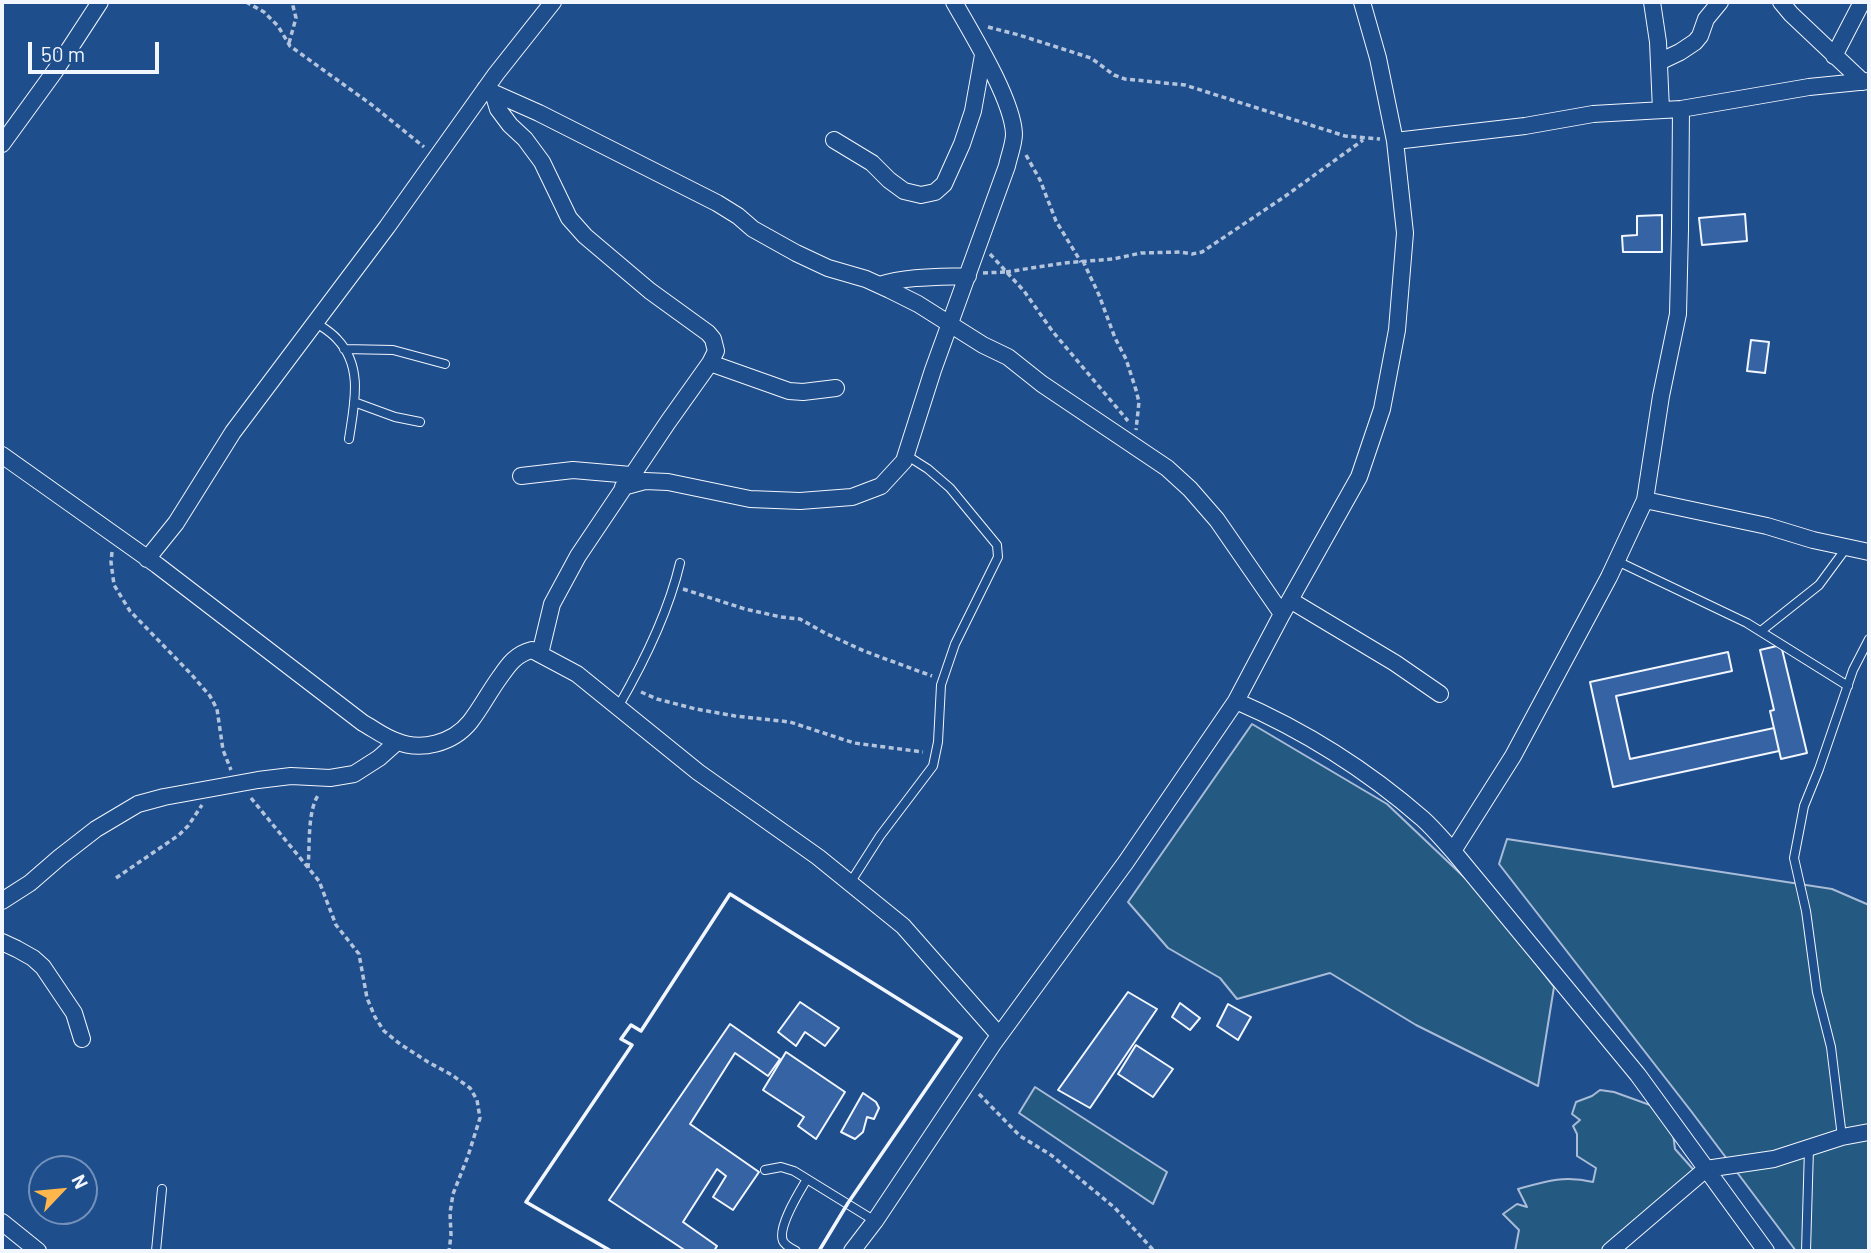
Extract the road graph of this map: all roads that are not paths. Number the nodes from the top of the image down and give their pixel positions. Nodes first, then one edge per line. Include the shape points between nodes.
1 (100, 2) edge
2 (553, 2) edge
3 (954, 2) edge
4 (1362, 2) edge
5 (1652, 2) edge
6 (1720, 2) edge
7 (1782, 2) edge
8 (1863, 2) edge
9 (983, 55) junction
10 (1835, 56) junction
11 (1659, 62) junction
12 (1866, 81) edge
13 (489, 91) junction
14 (1681, 109) junction
15 (1661, 110) junction
16 (1394, 139) junction
17 (834, 140) dead end
18 (2, 144) edge
19 (968, 276) junction
20 (879, 285) junction
21 (315, 322) junction
22 (950, 324) junction
23 (344, 349) junction
24 (710, 363) junction
25 (444, 364) dead end
26 (836, 388) dead end
27 (354, 402) junction
28 (420, 422) dead end
29 (349, 439) dead end
30 (906, 454) junction
31 (2, 456) edge
32 (522, 476) dead end
33 (627, 481) junction
34 (1645, 500) junction
35 (1847, 547) junction
36 (1869, 552) edge
37 (147, 559) junction
38 (1617, 561) junction
39 (680, 563) dead end
40 (1286, 607) junction
41 (1761, 631) junction
42 (1869, 639) edge
43 (540, 654) junction
44 (1848, 686) junction
45 (1440, 694) dead end
46 (1236, 701) junction
47 (618, 707) junction
48 (397, 742) junction
49 (1453, 851) junction
50 (850, 883) junction
51 (2, 901) edge
52 (2, 942) edge
53 (999, 1035) junction
54 (82, 1039) dead end
55 (1869, 1132) edge
56 (1842, 1137) junction
57 (1809, 1148) junction
58 (1706, 1169) junction
59 (765, 1170) dead end
60 (807, 1179) junction
61 (162, 1189) dead end
62 (875, 1221) junction
63 (2, 1222) edge
64 (38, 1251) edge
65 (156, 1251) edge
66 (796, 1251) edge
67 (852, 1251) edge
68 (1610, 1251) edge
69 (1766, 1251) edge
70 (1806, 1251) edge

1 - 18 street
2 - 13 street
3 - 9 street
4 - 16 street
5 - 11 street
6 - 11 street via 1695,42
7 - 10 street
8 - 10 street
9 - 17 street via 962,144 944,184 935,191 904,191 872,163
9 - 19 street via 1010,114 1014,135
10 - 12 street
11 - 15 street
12 - 14 street
13 - 20 street via 718,203 796,253
13 - 21 street
13 - 24 street via 498,109 542,162 569,218 650,291 708,333 716,351
14 - 15 street
14 - 34 street via 1678,314
15 - 16 street
16 - 40 street via 1405,233 1397,330 1382,409 1359,477
19 - 20 street
19 - 22 street
20 - 22 street
21 - 23 lane
21 - 37 street
22 - 30 street
22 - 40 street via 1008,357 1167,468 1217,520
23 - 25 lane via 393,350
23 - 27 lane via 355,373
24 - 26 street via 789,391
24 - 33 street
27 - 28 lane
27 - 29 lane
30 - 33 street via 881,486 852,497 750,499 668,482
30 - 50 lane via 950,488 999,552 955,644 941,685 933,766
31 - 37 street
32 - 33 street via 573,470
33 - 43 street via 552,604
34 - 35 street
34 - 38 street
35 - 36 street
35 - 41 lane via 1819,585
37 - 48 street via 363,723
38 - 41 lane
38 - 49 street via 1513,756
39 - 47 lane via 665,612
40 - 45 street via 1395,663
40 - 46 street
41 - 44 lane
42 - 44 lane
43 - 47 street via 577,674
43 - 48 street via 532,650 512,661 469,723 450,740 419,747
44 - 56 lane via 1804,806 1794,858 1831,1047
46 - 49 street via 1315,741 1387,790
46 - 53 street
47 - 50 street
48 - 51 street via 354,774 238,783 138,804 96,829
49 - 58 street via 1637,1075
50 - 53 street via 903,926
52 - 54 street via 43,967 74,1013
53 - 62 street
55 - 56 street
56 - 57 street
57 - 58 street via 1774,1159
57 - 70 lane
58 - 68 street
58 - 69 street
59 - 60 lane via 781,1167
60 - 62 lane
60 - 66 lane via 795,1197 783,1234 783,1241
61 - 65 lane
62 - 67 street
63 - 64 street

